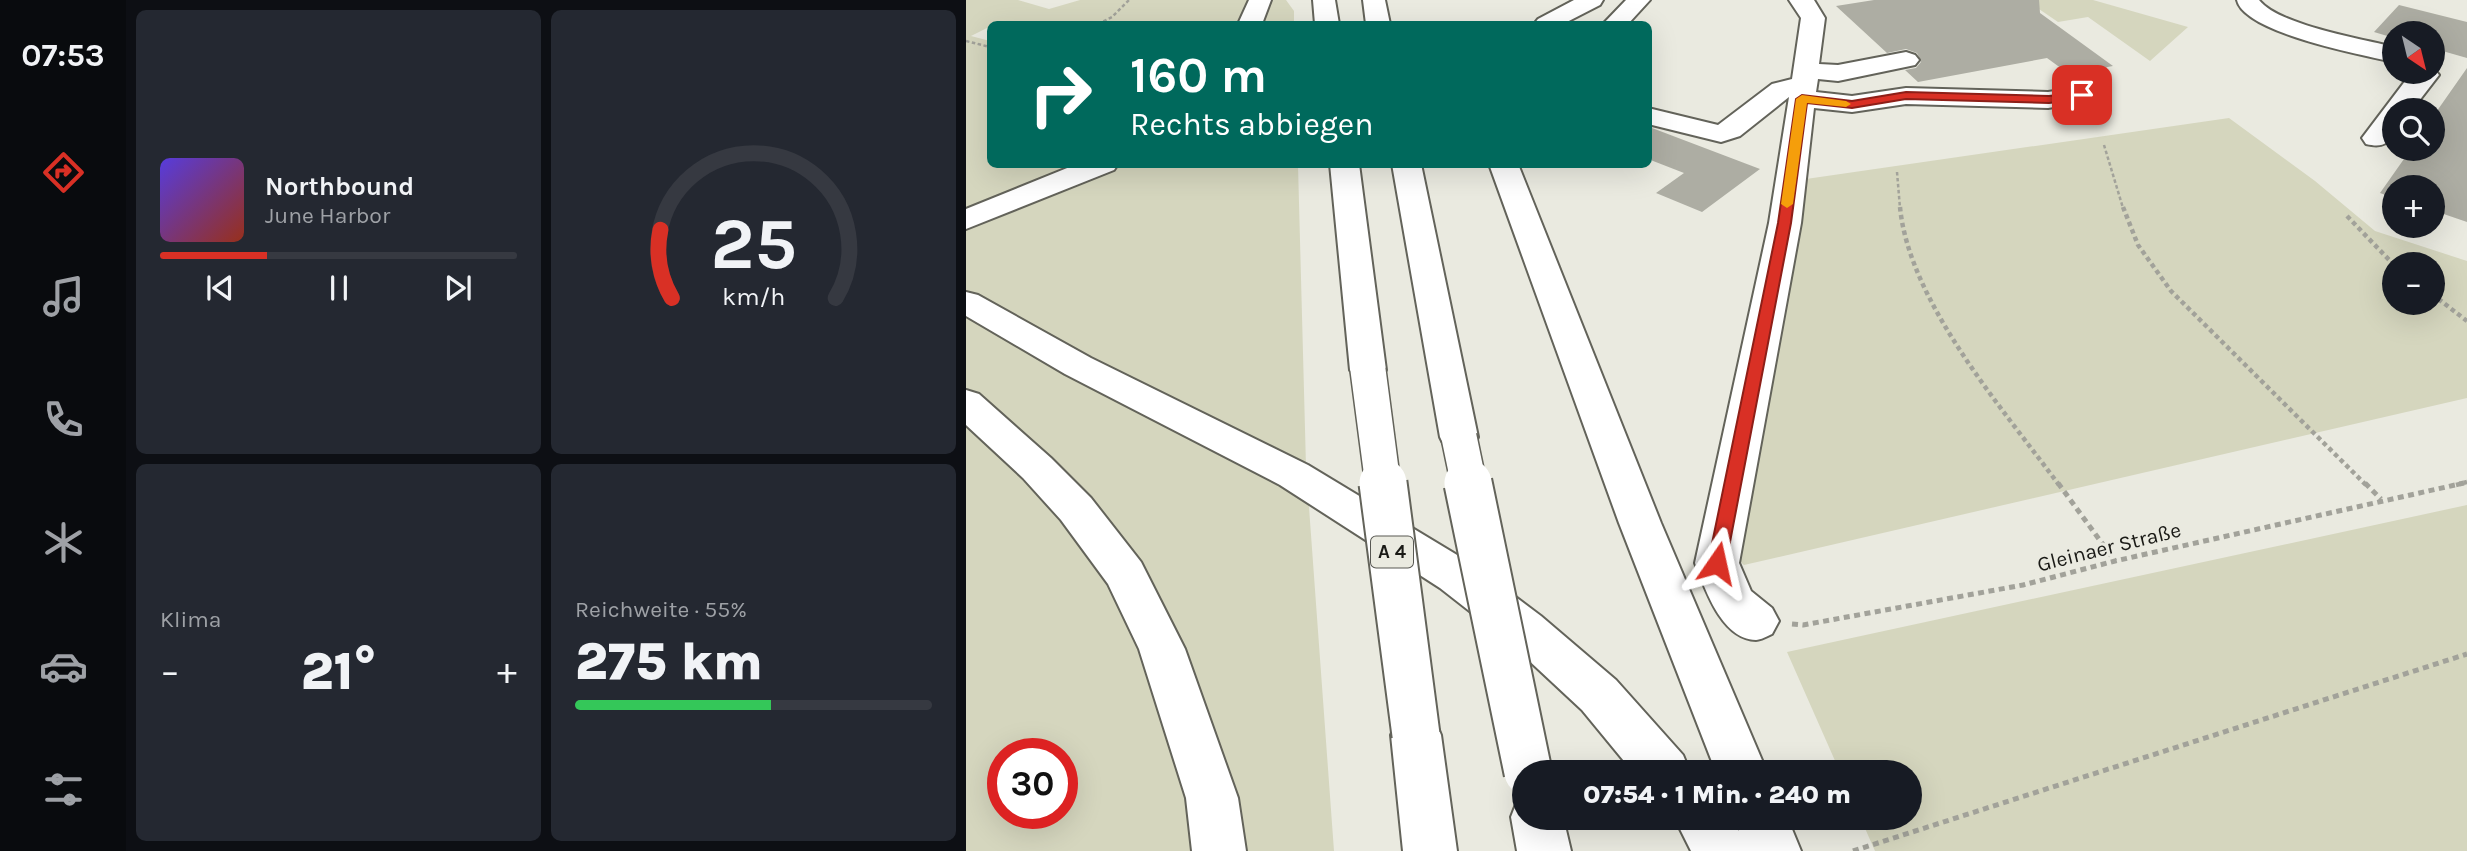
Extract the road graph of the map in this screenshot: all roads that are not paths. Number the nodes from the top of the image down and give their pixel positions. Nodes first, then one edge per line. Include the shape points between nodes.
1 (1260, 0) edge
2 (1324, 0) edge
3 (1374, 0) edge
4 (1592, 0) edge
5 (1639, 0) edge
6 (1800, 0) edge
7 (2248, 0) edge
8 (1251, 21) edge
9 (1327, 21) edge
10 (1378, 21) edge
11 (1552, 21) edge
12 (1618, 21) edge
13 (2382, 52) edge
14 (1906, 60) dead end
15 (1804, 84) junction
16 (2419, 84) edge
17 (2082, 95) dead end
18 (2408, 98) edge
19 (1652, 118) edge
20 (2382, 131) edge
21 (2376, 138) dead end
22 (1095, 168) edge
23 (1344, 168) edge
24 (1407, 168) edge
25 (1505, 168) edge
26 (966, 220) edge
27 (966, 302) edge
28 (966, 403) edge
29 (1756, 621) road end
30 (1526, 760) edge
31 (1655, 760) edge
32 (1737, 760) edge
33 (1540, 830) edge
34 (1708, 830) edge
35 (1765, 830) edge
36 (1219, 851) edge
37 (1430, 851) edge
38 (1544, 851) edge
39 (1721, 851) edge
40 (1774, 851) edge

1 - 8 main road
2 - 9 main road
3 - 10 main road
4 - 11 main road
5 - 12 main road
6 - 15 main road via 1813,18
7 - 13 main road via 2256,13 2280,23
14 - 15 main road
15 - 17 main road via 1852,104 1906,96 2049,100
15 - 19 main road via 1781,90 1721,134
15 - 29 main road via 1785,223 1717,563 1734,603
16 - 18 main road
20 - 21 main road
22 - 26 main road
23 - 37 main road, A 4, bridge
24 - 30 main road, bridge
25 - 32 main road via 1640,523
27 - 31 main road via 1078,366 1294,475 1456,576 1599,695
28 - 36 main road via 1076,509 1125,574 1162,649 1212,798
33 - 38 main road
34 - 39 main road
35 - 40 main road

